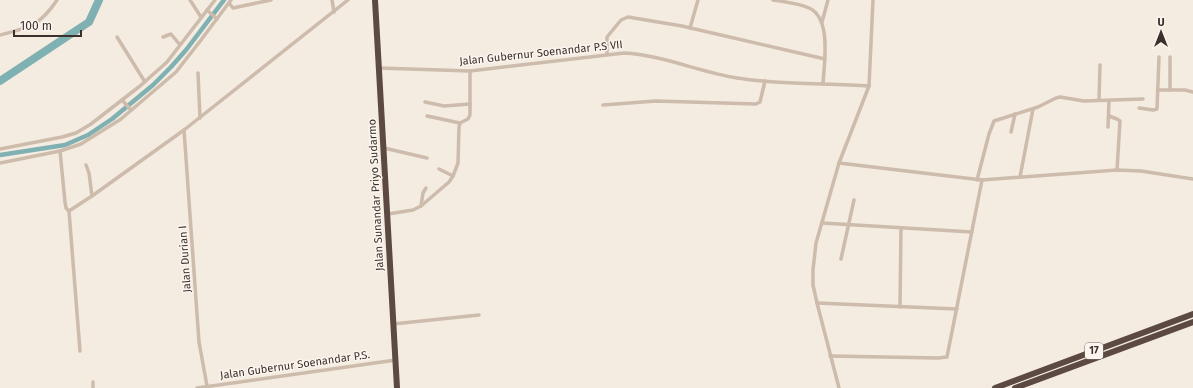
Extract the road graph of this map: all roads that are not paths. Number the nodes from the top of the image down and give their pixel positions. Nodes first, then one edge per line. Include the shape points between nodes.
1 (57, 0) edge
2 (190, 0) edge
3 (271, 0) edge
4 (332, 0) edge
5 (348, 0) edge
6 (375, 0) edge
7 (772, 0) edge
8 (828, 0) edge
9 (873, 0) edge
10 (213, 1) edge
11 (230, 2) edge
12 (697, 2) edge
13 (208, 11) junction
14 (334, 12) junction
15 (201, 18) junction
16 (216, 18) junction
17 (821, 20) junction
18 (690, 28) junction
19 (0, 36) edge
20 (117, 37) dead end
21 (163, 37) dead end
22 (180, 45) junction
23 (607, 54) junction
24 (1159, 57) dead end
25 (1170, 57) dead end
26 (825, 59) junction
27 (1100, 64) dead end
28 (379, 68) junction
29 (470, 71) junction
30 (198, 73) dead end
31 (765, 81) junction
32 (145, 82) junction
33 (823, 84) junction
34 (869, 86) junction
35 (1158, 90) junction
36 (1170, 90) junction
37 (1193, 92) edge
38 (1143, 99) dead end
39 (123, 100) junction
40 (1099, 100) junction
41 (1109, 100) junction
42 (425, 102) dead end
43 (470, 104) junction
44 (603, 105) dead end
45 (1139, 108) dead end
46 (130, 109) junction
47 (1033, 109) junction
48 (1015, 114) junction
49 (427, 116) dead end
50 (1108, 116) junction
51 (200, 118) junction
52 (460, 123) junction
53 (1108, 127) dead end
54 (184, 130) junction
55 (1011, 132) dead end
56 (384, 148) junction
57 (0, 149) edge
58 (60, 151) junction
59 (427, 158) dead end
60 (0, 163) edge
61 (840, 163) junction
62 (86, 165) dead end
63 (439, 169) dead end
64 (1117, 170) junction
65 (453, 176) junction
66 (1020, 178) junction
67 (1193, 179) edge
68 (977, 180) junction
69 (982, 180) junction
70 (426, 188) dead end
71 (92, 196) junction
72 (854, 200) dead end
73 (421, 206) junction
74 (69, 211) junction
75 (388, 214) junction
76 (822, 223) junction
77 (849, 225) junction
78 (901, 228) junction
79 (972, 232) junction
80 (841, 259) dead end
81 (817, 303) junction
82 (900, 307) junction
83 (957, 309) junction
84 (1193, 314) edge
85 (479, 315) dead end
86 (1193, 322) edge
87 (393, 324) junction
88 (80, 351) dead end
89 (830, 356) junction
90 (396, 360) junction
91 (93, 382) dead end
92 (204, 387) edge
93 (93, 388) edge
94 (197, 388) edge
95 (397, 388) edge
96 (839, 388) edge
97 (995, 388) edge
98 (1015, 388) edge

1 - 19 street via 35,25
2 - 15 street
3 - 11 street via 233,8
4 - 14 street
5 - 14 street
6 - 28 highway, Jalan Sunandar Priyo Sudarmo
7 - 17 street via 807,7
8 - 17 street
9 - 34 street
10 - 13 street
11 - 16 street
12 - 18 street
13 - 15 street
13 - 16 street
14 - 51 street
15 - 22 street
16 - 46 street via 176,72
17 - 26 street via 825,36
18 - 23 street via 625,18 607,37
18 - 26 street
20 - 32 street
21 - 22 street via 171,34
22 - 32 street via 167,62
23 - 29 street, Jalan Gubernur Soenandar P.S VII
23 - 31 street, Jalan Gubernur Soenandar P.S VII via 642,55 714,74
24 - 35 street
25 - 36 street
26 - 33 street
27 - 40 street
28 - 29 street, Jalan Gubernur Soenandar P.S VII
28 - 56 highway, Jalan Sunandar Priyo Sudarmo
29 - 43 street
30 - 51 street
31 - 33 street, Jalan Gubernur Soenandar P.S VII
31 - 44 street via 760,102 756,104 656,101
32 - 39 street
33 - 34 street, Jalan Gubernur Soenandar P.S VII
34 - 61 street
35 - 36 street
35 - 45 street via 1157,109
36 - 37 street
38 - 41 street
39 - 46 street
39 - 57 street via 76,133
40 - 41 street
40 - 47 street via 1076,101 1060,97
41 - 50 street
42 - 43 street via 444,106
43 - 52 street via 470,117
46 - 58 street via 99,134
47 - 48 street
47 - 66 street
48 - 55 street
48 - 68 street via 992,124
49 - 52 street
50 - 53 street
50 - 64 street via 1120,121
51 - 54 street
52 - 65 street via 458,163
54 - 71 street
54 - 92 street, Jalan Durian I
56 - 59 street
56 - 75 highway, Jalan Sunandar Priyo Sudarmo
58 - 60 street
58 - 74 street via 65,202
61 - 68 street
61 - 76 street
62 - 71 street
63 - 65 street
64 - 66 street
64 - 67 street
65 - 73 street
66 - 69 street
68 - 69 street
69 - 79 street
70 - 73 street
71 - 74 street
72 - 77 street
73 - 75 street via 413,210
74 - 88 street
75 - 87 highway, Jalan Sunandar Priyo Sudarmo
76 - 77 street
76 - 81 street via 816,243 813,270
77 - 78 street
77 - 80 street
78 - 79 street
78 - 82 street
79 - 83 street
81 - 82 street
81 - 89 street
82 - 83 street
83 - 89 street via 948,355 944,358
84 - 97 highway, 17
85 - 87 street
86 - 98 highway, 17
87 - 90 highway, Jalan Sunandar Priyo Sudarmo
89 - 96 street
90 - 92 street, Jalan Gubernur Soenandar P.S.
90 - 95 highway, Jalan Sunandar Priyo Sudarmo
91 - 93 street
92 - 94 street, Jalan Gubernur Soenandar P.S.

